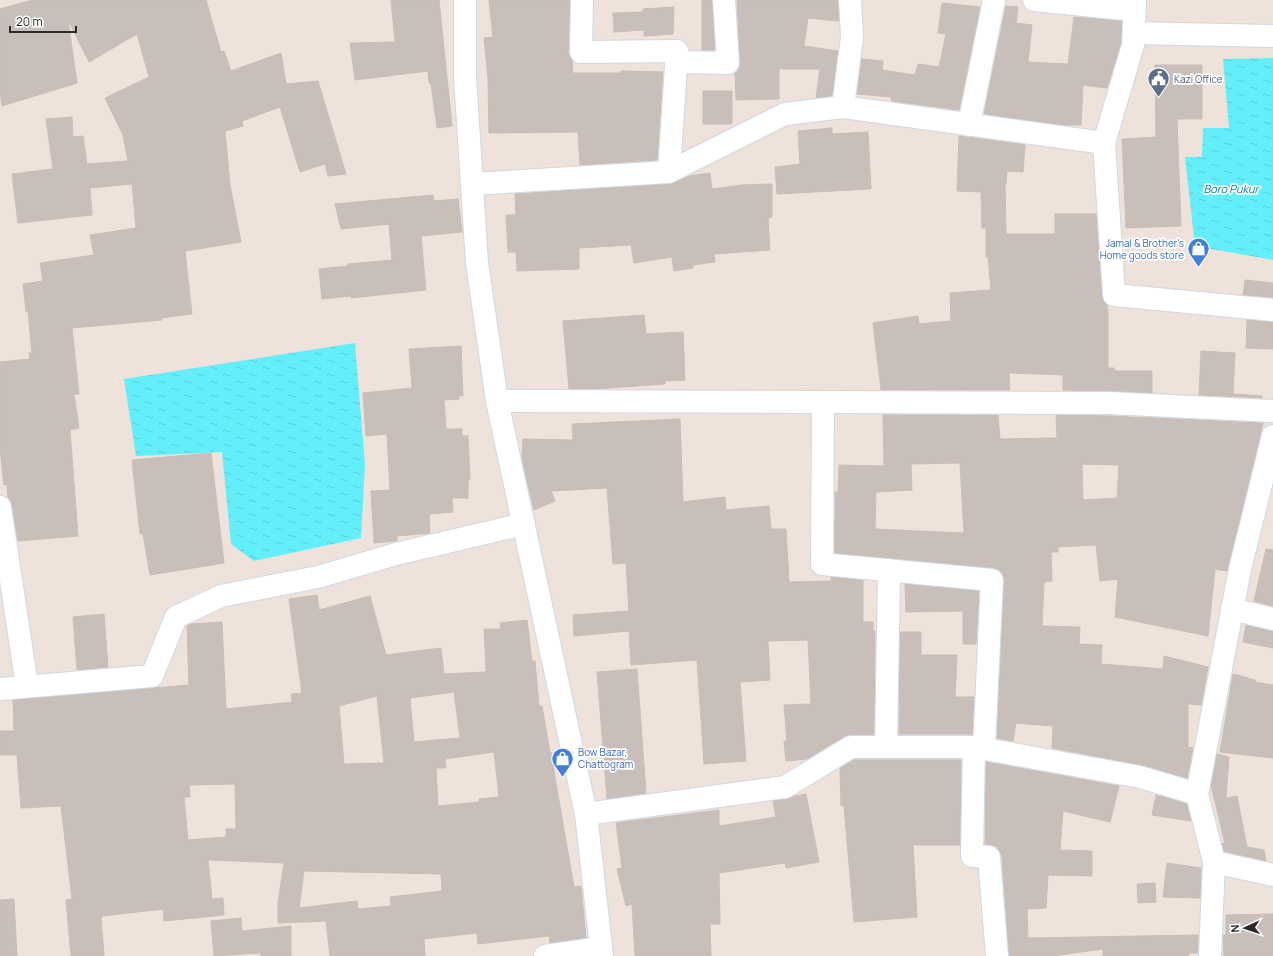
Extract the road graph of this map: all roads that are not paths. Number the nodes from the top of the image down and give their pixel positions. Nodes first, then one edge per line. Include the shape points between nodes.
1 (465, 0) edge
2 (582, 0) edge
3 (724, 0) edge
4 (850, 0) edge
5 (994, 0) edge
6 (1034, 0) edge
7 (1135, 5) edge
8 (1134, 33) junction
9 (1273, 36) edge
10 (676, 62) junction
11 (843, 107) junction
12 (969, 126) junction
13 (1104, 143) junction
14 (669, 172) junction
15 (472, 184) junction
16 (1273, 310) edge
17 (497, 401) junction
18 (823, 402) junction
19 (1273, 411) edge
20 (1273, 436) edge
21 (0, 507) edge
22 (524, 524) junction
23 (889, 570) junction
24 (1232, 609) junction
25 (1273, 619) edge
26 (27, 686) junction
27 (0, 689) edge
28 (886, 747) junction
29 (979, 748) junction
30 (1198, 794) junction
31 (586, 814) junction
32 (1214, 862) junction
33 (1273, 875) edge
34 (602, 952) edge
35 (545, 956) edge
36 (997, 956) edge
37 (1210, 956) edge

1 - 15 street via 465,77
2 - 10 street via 581,52 677,51
3 - 10 street via 728,63
4 - 11 street via 852,37
5 - 12 street
6 - 7 street
7 - 8 street
8 - 9 street
8 - 13 street via 1133,45
10 - 14 street
11 - 12 street
11 - 14 street via 785,114
12 - 13 street
13 - 16 street via 1114,295
14 - 15 street
15 - 17 street via 477,262
17 - 18 street
17 - 22 street
18 - 19 street via 1109,403
18 - 23 street via 822,564
20 - 24 street
21 - 26 street
22 - 26 street via 396,554 318,577 221,596 176,617 152,676
22 - 31 street
23 - 28 street
23 - 29 street via 992,580
24 - 25 street
24 - 30 street
26 - 27 street
28 - 29 street
28 - 31 street via 851,747 785,787
29 - 30 street via 1140,777
29 - 36 street via 972,856 989,857
30 - 32 street
31 - 34 street
32 - 33 street
32 - 37 street
34 - 35 street

